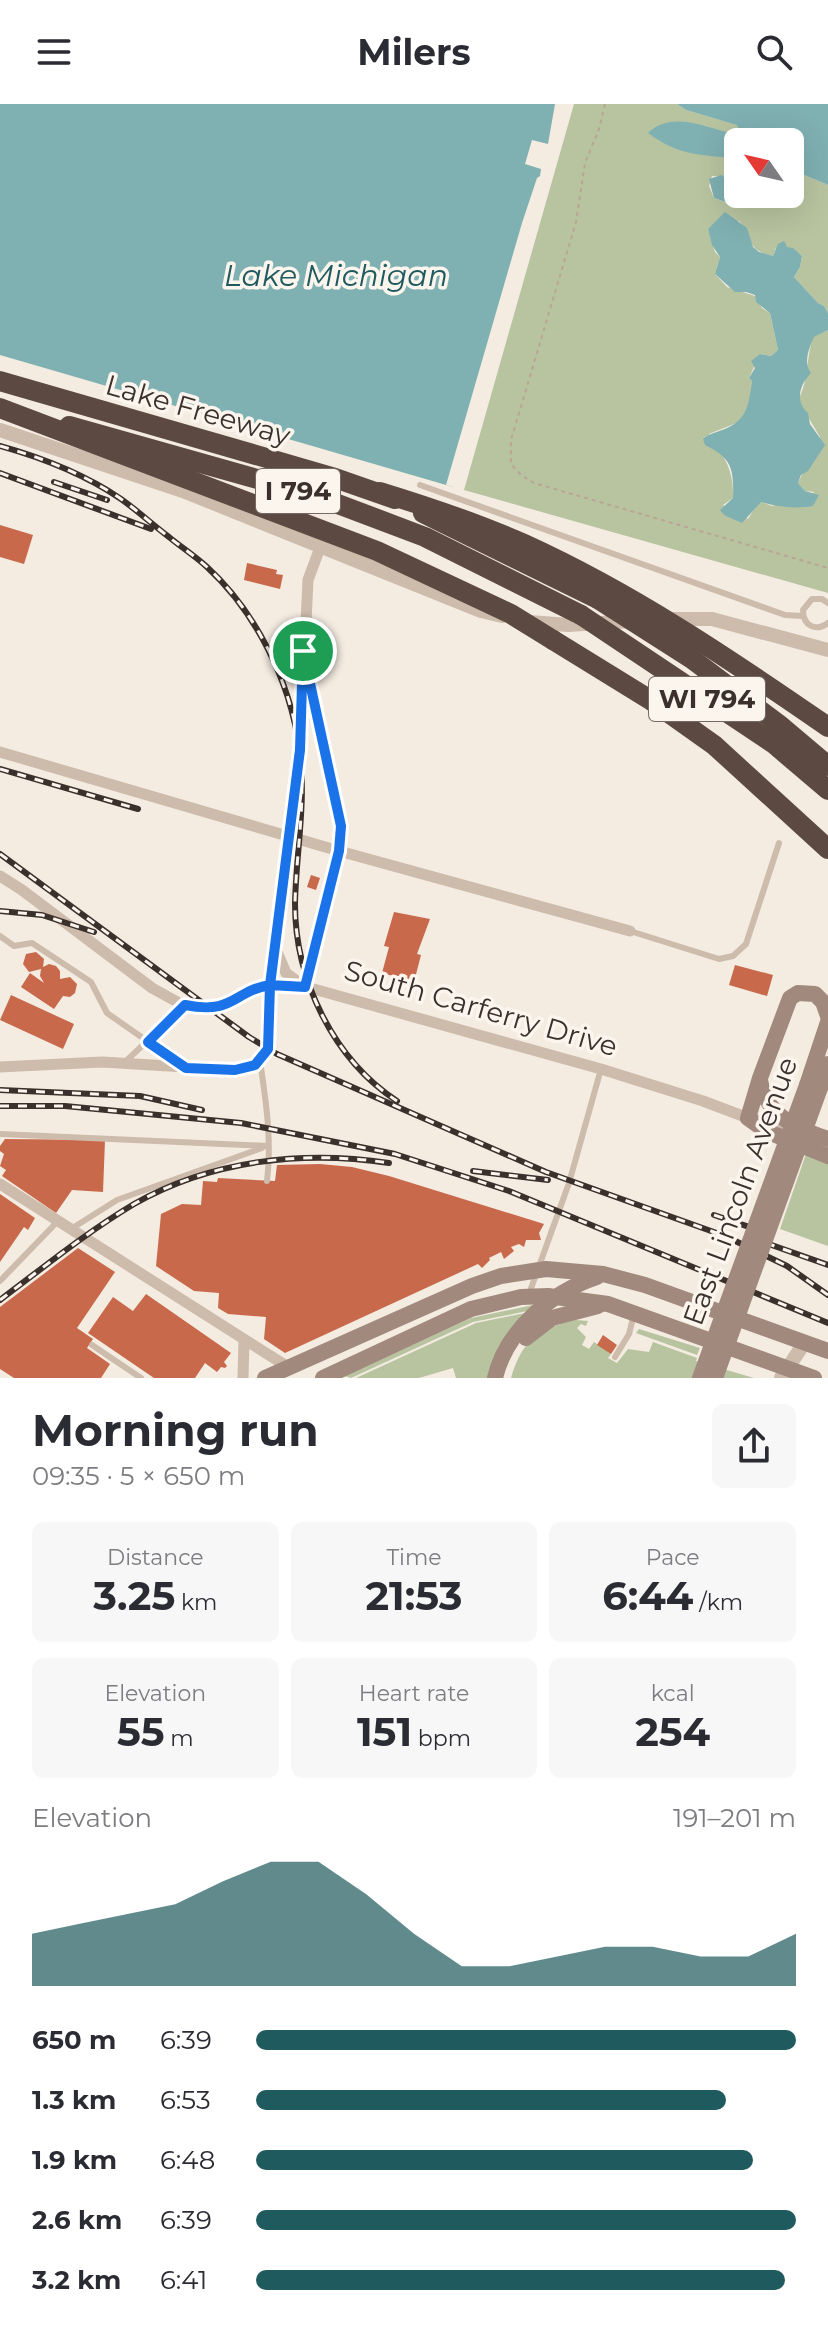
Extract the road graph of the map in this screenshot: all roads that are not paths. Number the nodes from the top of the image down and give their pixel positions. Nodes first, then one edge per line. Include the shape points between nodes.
1 (0, 381) edge
2 (0, 407) edge
3 (0, 430) edge
4 (420, 485) dead end
5 (380, 492) junction
6 (321, 545) junction
7 (598, 599) joint
8 (828, 603) edge
9 (581, 615) joint
10 (803, 616) junction
11 (828, 623) edge
12 (811, 627) junction
13 (805, 644) junction
14 (828, 650) edge
15 (303, 651) junction
16 (828, 727) edge
17 (0, 752) edge
18 (828, 766) edge
19 (828, 790) edge
20 (290, 836) junction
21 (779, 843) dead end
22 (828, 849) edge
23 (339, 851) junction
24 (0, 876) edge
25 (630, 931) joint
26 (0, 936) edge
27 (275, 948) junction
28 (270, 985) junction
29 (305, 987) junction
30 (185, 1005) junction
31 (828, 1019) edge
32 (148, 1042) junction
33 (260, 1061) junction
34 (123, 1064) junction
35 (828, 1064) edge
36 (0, 1067) edge
37 (186, 1068) junction
38 (601, 1069) junction
39 (760, 1078) junction
40 (813, 1086) junction
41 (748, 1118) junction
42 (799, 1129) junction
43 (0, 1134) edge
44 (828, 1139) edge
45 (268, 1146) junction
46 (828, 1156) edge
47 (267, 1181) dead end
48 (0, 1184) edge
49 (57, 1222) junction
50 (71, 1229) junction
51 (538, 1270) junction
52 (603, 1274) junction
53 (0, 1281) edge
54 (528, 1297) junction
55 (557, 1297) junction
56 (608, 1304) junction
57 (634, 1314) junction
58 (244, 1341) junction
59 (805, 1342) junction
60 (92, 1345) dead end
61 (828, 1351) edge
62 (615, 1357) dead end
63 (288, 1367) junction
64 (784, 1373) edge
65 (141, 1378) edge
66 (243, 1378) edge
67 (265, 1378) edge
68 (313, 1378) edge
69 (323, 1378) edge
70 (495, 1378) edge
71 (506, 1378) edge
72 (700, 1378) edge
73 (715, 1378) edge
74 (814, 1378) edge

1 - 5 highway, Lake Freeway / I 794
2 - 9 highway, I 794, bridge via 314,495 425,537
2 - 22 highway, bridge via 377,551 511,614 714,745
3 - 6 street via 183,491
4 - 10 lane via 785,615
5 - 7 highway, I 794, bridge
5 - 16 highway, bridge via 443,511 603,584 715,649
6 - 13 street via 481,611 542,624 712,619
6 - 15 street via 308,580
7 - 18 highway, WI 794, bridge via 692,659
8 - 10 lane via 812,599
9 - 19 highway, WI 794, bridge via 774,744
10 - 12 lane
11 - 12 lane
12 - 13 lane
13 - 14 street
15 - 20 street
15 - 23 lane via 341,826
17 - 20 street
20 - 23 street
20 - 27 street
21 - 25 lane via 746,944 733,956 719,959
23 - 25 street
23 - 29 lane
24 - 30 street, South Carferry Drive via 152,988
26 - 32 lane via 14,946 32,943 91,982 107,1013
27 - 28 street
27 - 29 street via 286,973
28 - 29 street, South Carferry Drive
28 - 30 street, South Carferry Drive via 219,1008
28 - 33 street via 268,1049
29 - 38 street, South Carferry Drive
30 - 32 lane
31 - 39 main road via 815,994 790,998
31 - 40 main road, East Lincoln Avenue
32 - 34 lane
32 - 37 lane
33 - 37 street via 235,1070
33 - 45 lane
34 - 36 street
34 - 37 street
35 - 40 main road, East Lincoln Avenue
38 - 41 street, South Carferry Drive
38 - 51 lane
39 - 41 main road
39 - 42 main road via 767,1103
40 - 72 main road, East Lincoln Avenue, bridge
40 - 73 main road, East Lincoln Avenue, bridge
41 - 42 street, South Carferry Drive
41 - 46 main road, South Carferry Drive via 766,1131
42 - 44 main road, South Carferry Drive
43 - 45 lane
45 - 47 lane
45 - 50 lane via 117,1200
48 - 49 street
49 - 50 street
49 - 53 lane
50 - 58 street
51 - 52 main road
51 - 54 lane
51 - 63 main road via 472,1286
52 - 55 main road
52 - 59 main road
54 - 55 main road
54 - 69 main road via 471,1309
55 - 56 main road
55 - 70 main road via 517,1331
56 - 57 main road
56 - 71 main road via 539,1326 517,1350
57 - 62 lane
57 - 64 main road
58 - 63 street
58 - 66 street
59 - 61 main road
59 - 64 street
60 - 65 lane
63 - 67 main road
63 - 68 main road
64 - 74 main road

